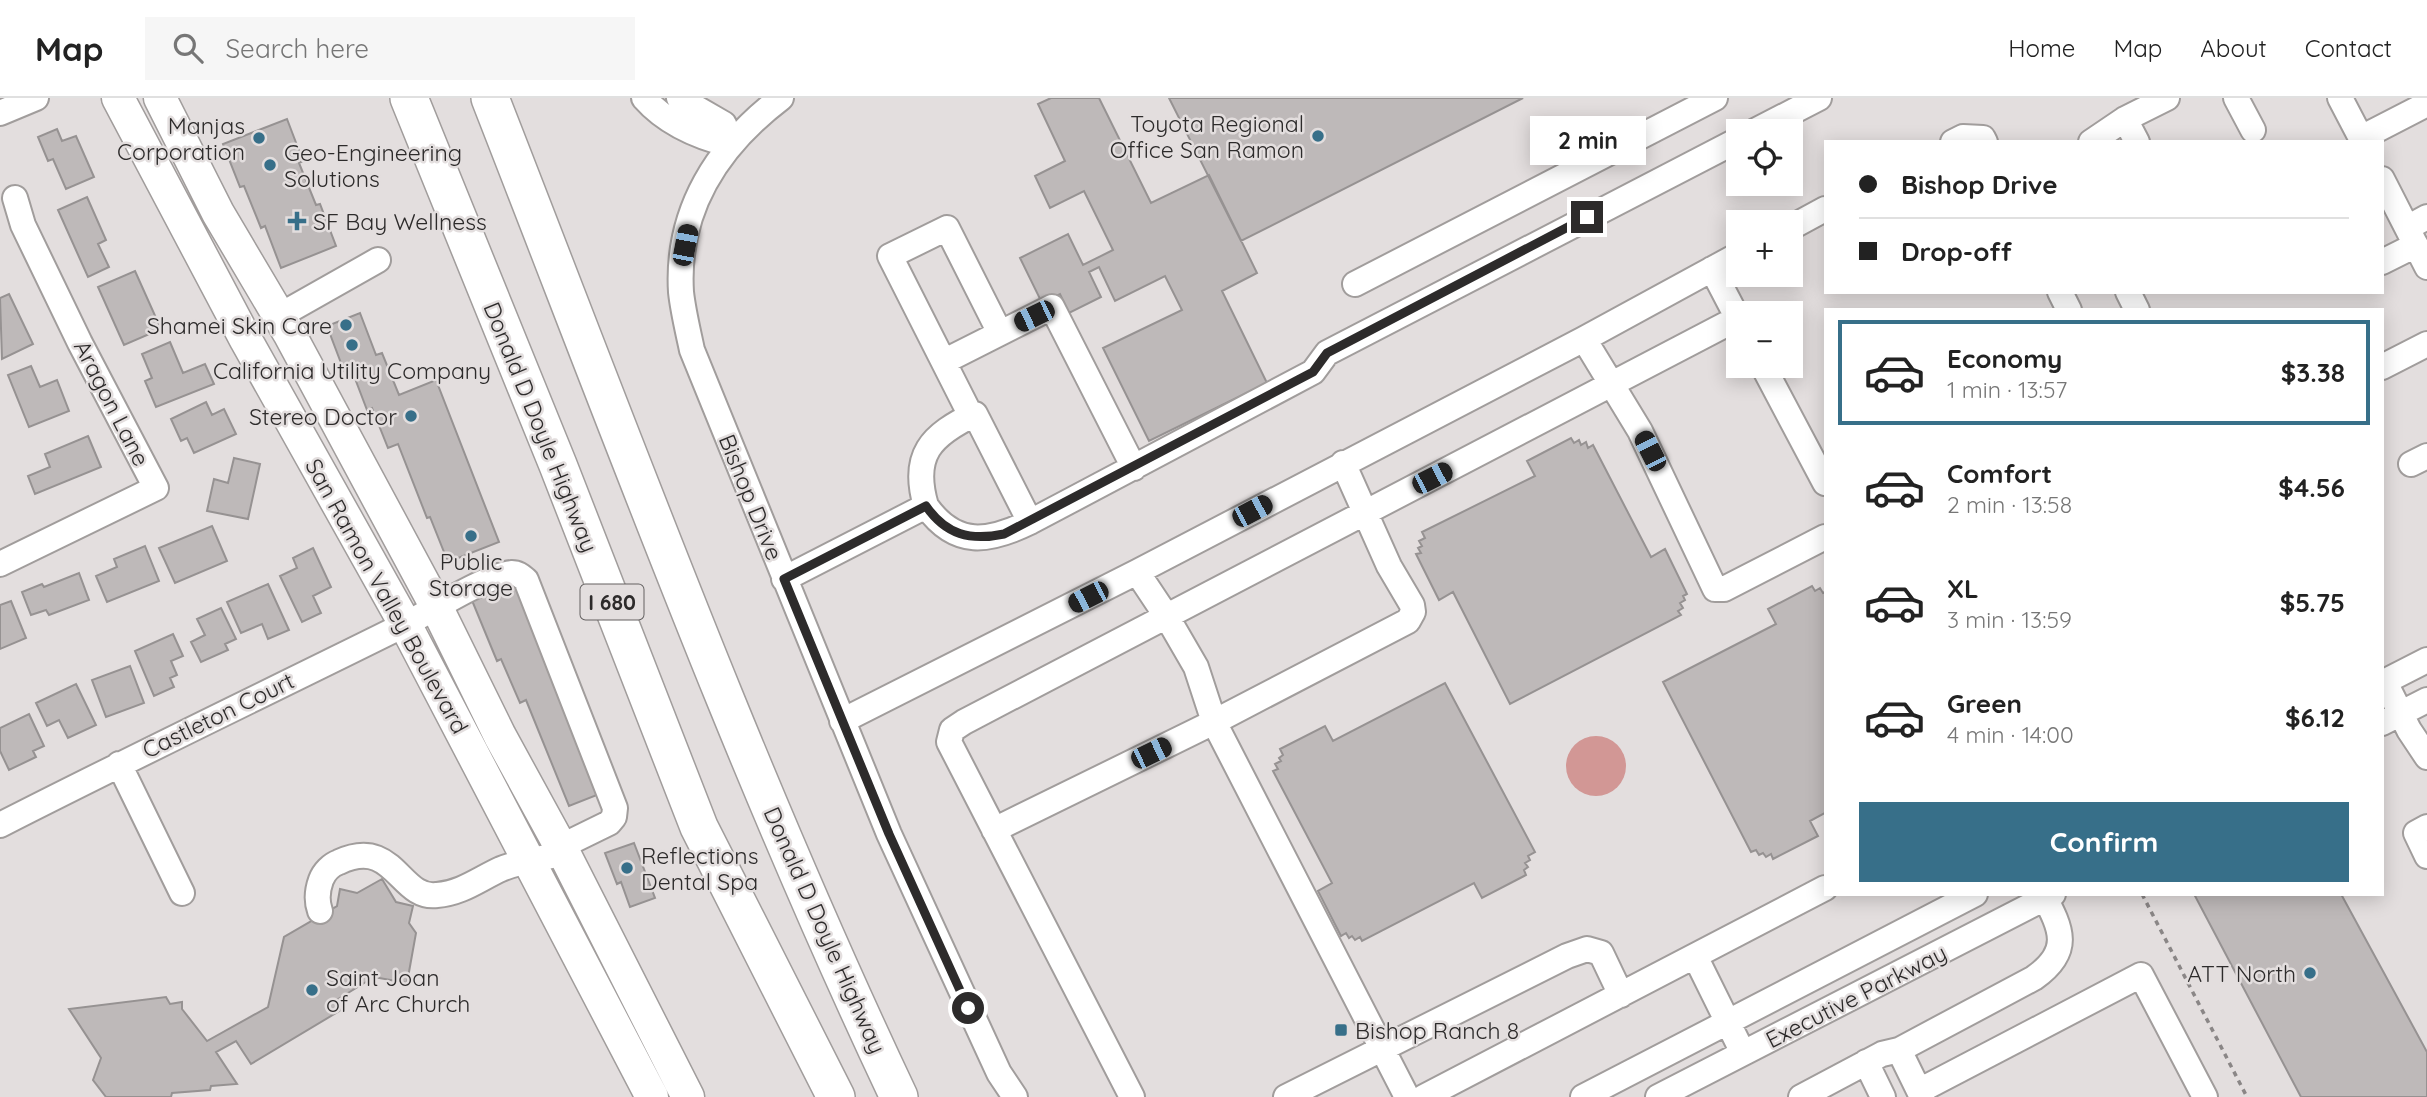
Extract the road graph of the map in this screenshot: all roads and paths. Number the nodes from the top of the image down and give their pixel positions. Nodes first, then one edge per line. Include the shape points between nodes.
1 (36, 98) edge
2 (118, 98) edge
3 (160, 98) edge
4 (409, 98) edge
5 (490, 98) edge
6 (643, 98) edge
7 (679, 98) edge
8 (781, 98) edge
9 (1715, 98) edge
10 (1819, 98) edge
11 (2167, 98) edge
12 (2236, 98) edge
13 (2340, 98) edge
14 (2427, 104) edge
15 (2135, 109) edge
16 (0, 113) edge
17 (1778, 119) edge
18 (2253, 130) dead end
19 (1956, 140) edge
20 (1984, 140) edge
21 (2094, 140) edge
22 (2137, 140) edge
23 (2362, 140) edge
24 (731, 145) junction
25 (1726, 146) edge
26 (2384, 182) edge
27 (15, 198) dead end
28 (1824, 210) edge
29 (1803, 221) edge
30 (2419, 239) edge
31 (378, 260) dead end
32 (2384, 261) edge
33 (1726, 262) edge
34 (1712, 269) junction
35 (1355, 284) dead end
36 (1729, 301) edge
37 (279, 316) junction
38 (1726, 324) edge
39 (1000, 333) junction
40 (1584, 339) junction
41 (2427, 344) edge
42 (945, 361) junction
43 (2384, 366) edge
44 (1769, 378) edge
45 (1614, 384) junction
46 (971, 416) junction
47 (1343, 463) junction
48 (1134, 468) junction
49 (1824, 481) edge
50 (926, 506) junction
51 (1364, 513) junction
52 (1030, 522) junction
53 (1824, 538) edge
54 (0, 564) edge
55 (1137, 572) junction
56 (784, 579) junction
57 (437, 608) junction
58 (1167, 617) junction
59 (405, 624) junction
60 (2427, 660) edge
61 (2384, 682) edge
62 (2384, 687) edge
63 (2427, 700) edge
64 (2391, 718) edge
65 (842, 721) junction
66 (1214, 722) junction
67 (2427, 757) edge
68 (118, 764) junction
69 (0, 825) edge
70 (2427, 828) edge
71 (994, 830) junction
72 (562, 850) junction
73 (2427, 856) edge
74 (529, 862) junction
75 (1824, 889) edge
76 (182, 893) dead end
77 (1971, 896) edge
78 (2047, 896) edge
79 (2143, 896) edge
80 (320, 911) dead end
81 (1695, 956) junction
82 (1620, 995) junction
83 (1728, 1022) junction
84 (1382, 1048) junction
85 (1899, 1049) junction
86 (1743, 1053) junction
87 (1866, 1062) junction
88 (1921, 1094) edge
89 (652, 1097) edge
90 (688, 1097) edge
91 (836, 1097) edge
92 (900, 1097) edge
93 (1015, 1097) edge
94 (1132, 1097) edge
95 (1286, 1097) edge
96 (1407, 1097) edge
97 (1424, 1097) edge
98 (1583, 1097) edge
99 (1658, 1097) edge
100 (1801, 1097) edge
101 (1883, 1097) edge
102 (2205, 1097) edge
103 (2246, 1097) edge

1 - 16 street
2 - 59 main road, San Ramon Valley Boulevard via 246,340
3 - 37 main road, San Ramon Valley Boulevard via 218,213
4 - 91 highway, Donald D Doyle Highway / I 680 via 699,827
5 - 92 highway, Donald D Doyle Highway via 726,701
6 - 24 street via 657,113
7 - 24 street via 724,124
8 - 24 street, Bishop Drive
9 - 35 street
10 - 17 street
11 - 15 street
12 - 18 street
13 - 23 street
14 - 23 street
15 - 21 street
15 - 22 street
19 - 20 street via 1963,136
24 - 56 street, Bishop Drive via 705,179 694,204 681,261 681,292 692,350
25 - 48 street via 1327,353 1313,372
26 - 30 street
27 - 54 street, Aragon Lane via 57,296 156,488
28 - 29 street
30 - 32 street
31 - 37 street
33 - 34 street
34 - 36 street
34 - 40 street
37 - 57 main road, San Ramon Valley Boulevard
38 - 45 street
39 - 42 street
39 - 42 street via 947,228 890,256
39 - 48 street via 1052,307
40 - 45 street
40 - 47 street
41 - 43 street
42 - 46 street
44 - 49 street
45 - 51 street
45 - 53 street via 1714,589 1724,589
46 - 50 street via 941,433 929,446 920,478
46 - 52 street via 975,414
47 - 51 street
47 - 55 street
48 - 52 street
50 - 52 street via 935,520 974,537 1004,534
50 - 56 street
51 - 58 street
51 - 66 street via 1412,606 1408,621
55 - 58 street
55 - 65 street
56 - 65 street, Bishop Drive
57 - 59 street, Castleton Court
57 - 72 main road, San Ramon Valley Boulevard
57 - 72 street, Castleton Court via 511,573 526,580 615,808 609,822
58 - 66 street via 1196,667
58 - 71 street via 952,730 949,742
59 - 68 street, Castleton Court
59 - 74 main road, San Ramon Valley Boulevard
60 - 61 street
62 - 64 street
63 - 64 street
64 - 67 street via 2409,730
65 - 93 street, Bishop Drive via 958,986
66 - 71 street
66 - 84 street
68 - 69 street, Castleton Court
68 - 76 street
70 - 73 street via 2416,833
71 - 94 street
72 - 74 street
72 - 90 main road, San Ramon Valley Boulevard
74 - 80 street via 503,868 457,892 433,896 420,892 391,866 370,855 349,857 323,874 317,891
74 - 89 main road, San Ramon Valley Boulevard
75 - 81 street
77 - 83 street, Executive Parkway
78 - 85 street via 2061,931 2061,944 2048,967
78 - 86 street, Executive Parkway
79 - 103 path
81 - 82 street
81 - 83 street
82 - 84 street via 1601,953 1587,949
82 - 97 street
83 - 86 street
83 - 98 street, Executive Parkway
84 - 95 street
84 - 96 street
85 - 87 street
85 - 88 street
86 - 99 street, Executive Parkway
87 - 100 street
87 - 101 street
88 - 102 street via 2141,975

